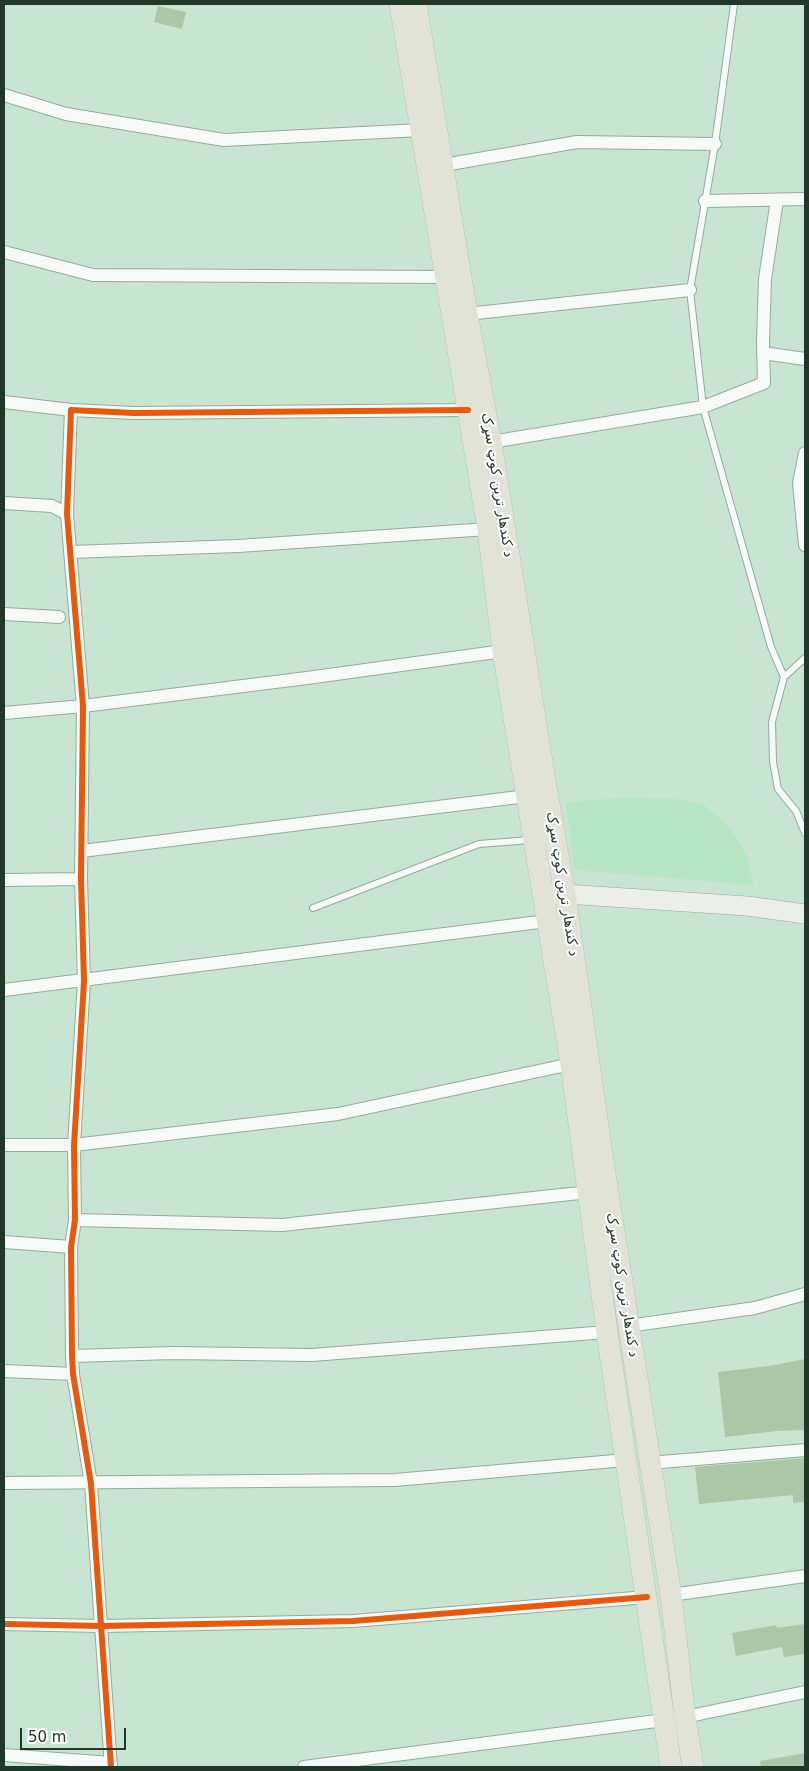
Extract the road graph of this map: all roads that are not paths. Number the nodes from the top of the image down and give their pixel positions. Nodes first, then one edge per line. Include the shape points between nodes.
1 (400, 4) edge
2 (416, 4) edge
3 (734, 4) edge
4 (424, 94) junction
5 (4, 96) edge
6 (421, 130) junction
7 (714, 144) junction
8 (444, 165) junction
9 (805, 199) edge
10 (777, 200) junction
11 (705, 201) junction
12 (4, 252) edge
13 (446, 277) junction
14 (690, 290) junction
15 (467, 314) junction
16 (763, 353) junction
17 (805, 358) edge
18 (4, 402) edge
19 (703, 407) junction
20 (71, 410) junction
21 (468, 410) junction
22 (491, 442) junction
23 (805, 453) edge
24 (4, 503) edge
25 (68, 514) junction
26 (488, 529) junction
27 (805, 545) edge
28 (70, 552) junction
29 (4, 614) edge
30 (59, 618) dead end
31 (503, 651) junction
32 (805, 658) edge
33 (784, 677) junction
34 (83, 706) junction
35 (4, 712) edge
36 (527, 796) junction
37 (805, 833) edge
38 (534, 840) junction
39 (82, 851) junction
40 (81, 879) junction
41 (4, 880) edge
42 (565, 894) junction
43 (543, 896) junction
44 (313, 908) dead end
45 (805, 914) edge
46 (547, 921) junction
47 (84, 981) junction
48 (4, 990) edge
49 (571, 1064) junction
50 (4, 1145) edge
51 (74, 1145) junction
52 (594, 1163) junction
53 (589, 1192) junction
54 (75, 1220) junction
55 (4, 1242) edge
56 (71, 1247) junction
57 (805, 1294) edge
58 (628, 1326) junction
59 (608, 1332) junction
60 (72, 1356) junction
61 (4, 1371) edge
62 (73, 1374) junction
63 (805, 1450) edge
64 (626, 1460) junction
65 (649, 1463) junction
66 (4, 1484) edge
67 (91, 1484) junction
68 (805, 1576) edge
69 (670, 1595) junction
70 (647, 1597) junction
71 (4, 1624) edge
72 (102, 1626) junction
73 (805, 1692) edge
74 (685, 1717) junction
75 (664, 1720) junction
76 (4, 1755) edge
77 (111, 1765) edge
78 (304, 1767) edge
79 (671, 1767) edge
80 (693, 1767) edge

1 - 4 main road, د کندهار ترين کوټ سړک
2 - 4 main road, د کندهار ترين کوټ سړک
3 - 7 lane
4 - 6 main road, د کندهار ترين کوټ سړک
4 - 8 main road, د کندهار ترين کوټ سړک
5 - 6 street via 66,114 224,140
6 - 13 main road, د کندهار ترين کوټ سړک
7 - 8 street via 577,142
7 - 11 lane
8 - 15 main road, د کندهار ترين کوټ سړک
9 - 10 street
10 - 11 street
10 - 16 street via 765,279
11 - 14 lane
12 - 13 street via 92,275
13 - 21 main road, د کندهار ترين کوټ سړک
14 - 15 street
14 - 19 lane
15 - 22 main road, د کندهار ترين کوټ سړک
16 - 17 street
16 - 19 street via 764,383
18 - 20 street
19 - 22 street
19 - 33 lane via 771,647
20 - 21 street via 134,413
20 - 25 street
21 - 26 main road, د کندهار ترين کوټ سړک
22 - 42 main road, د کندهار ترين کوټ سړک
23 - 27 street via 799,482
24 - 25 street via 52,506
25 - 28 street
26 - 28 street via 238,546
26 - 31 main road, د کندهار ترين کوټ سړک
28 - 34 street
29 - 30 street
31 - 34 street
31 - 36 main road, د کندهار ترين کوټ سړک
32 - 33 lane
33 - 37 lane via 772,722 773,762 778,789 796,811
34 - 35 street
34 - 39 street
36 - 38 main road, د کندهار ترين کوټ سړک
36 - 39 street
38 - 43 main road, د کندهار ترين کوټ سړک
38 - 44 lane via 480,844
39 - 40 street
40 - 41 street
40 - 47 street
42 - 43 main road
42 - 45 main road via 747,906
42 - 52 main road, د کندهار ترين کوټ سړک
43 - 46 main road, د کندهار ترين کوټ سړک
46 - 47 street
46 - 49 main road, د کندهار ترين کوټ سړک
47 - 48 street
47 - 51 street
49 - 51 street via 338,1114
49 - 52 main road, د کندهار ترين کوټ سړک
50 - 51 street
51 - 54 street
52 - 53 main road, د کندهار ترين کوټ سړک
52 - 58 main road, د کندهار ترين کوټ سړک
53 - 54 street via 282,1224
53 - 59 main road, د کندهار ترين کوټ سړک
54 - 56 street
55 - 56 street
56 - 60 street
57 - 58 street via 755,1308
58 - 65 main road, د کندهار ترين کوټ سړک
59 - 60 street via 312,1355 173,1353
59 - 64 main road, د کندهار ترين کوټ سړک
60 - 62 street
61 - 62 street
62 - 67 street
63 - 65 street
64 - 67 street via 395,1480
64 - 70 main road, د کندهار ترين کوټ سړک
65 - 69 main road, د کندهار ترين کوټ سړک
66 - 67 street
67 - 72 street
68 - 69 street
69 - 74 main road, د کندهار ترين کوټ سړک
70 - 72 street via 353,1621
70 - 75 main road, د کندهار ترين کوټ سړک
71 - 72 street
72 - 77 street
73 - 74 street
74 - 80 main road, د کندهار ترين کوټ سړک
75 - 78 street
75 - 79 main road, د کندهار ترين کوټ سړک
76 - 77 street

